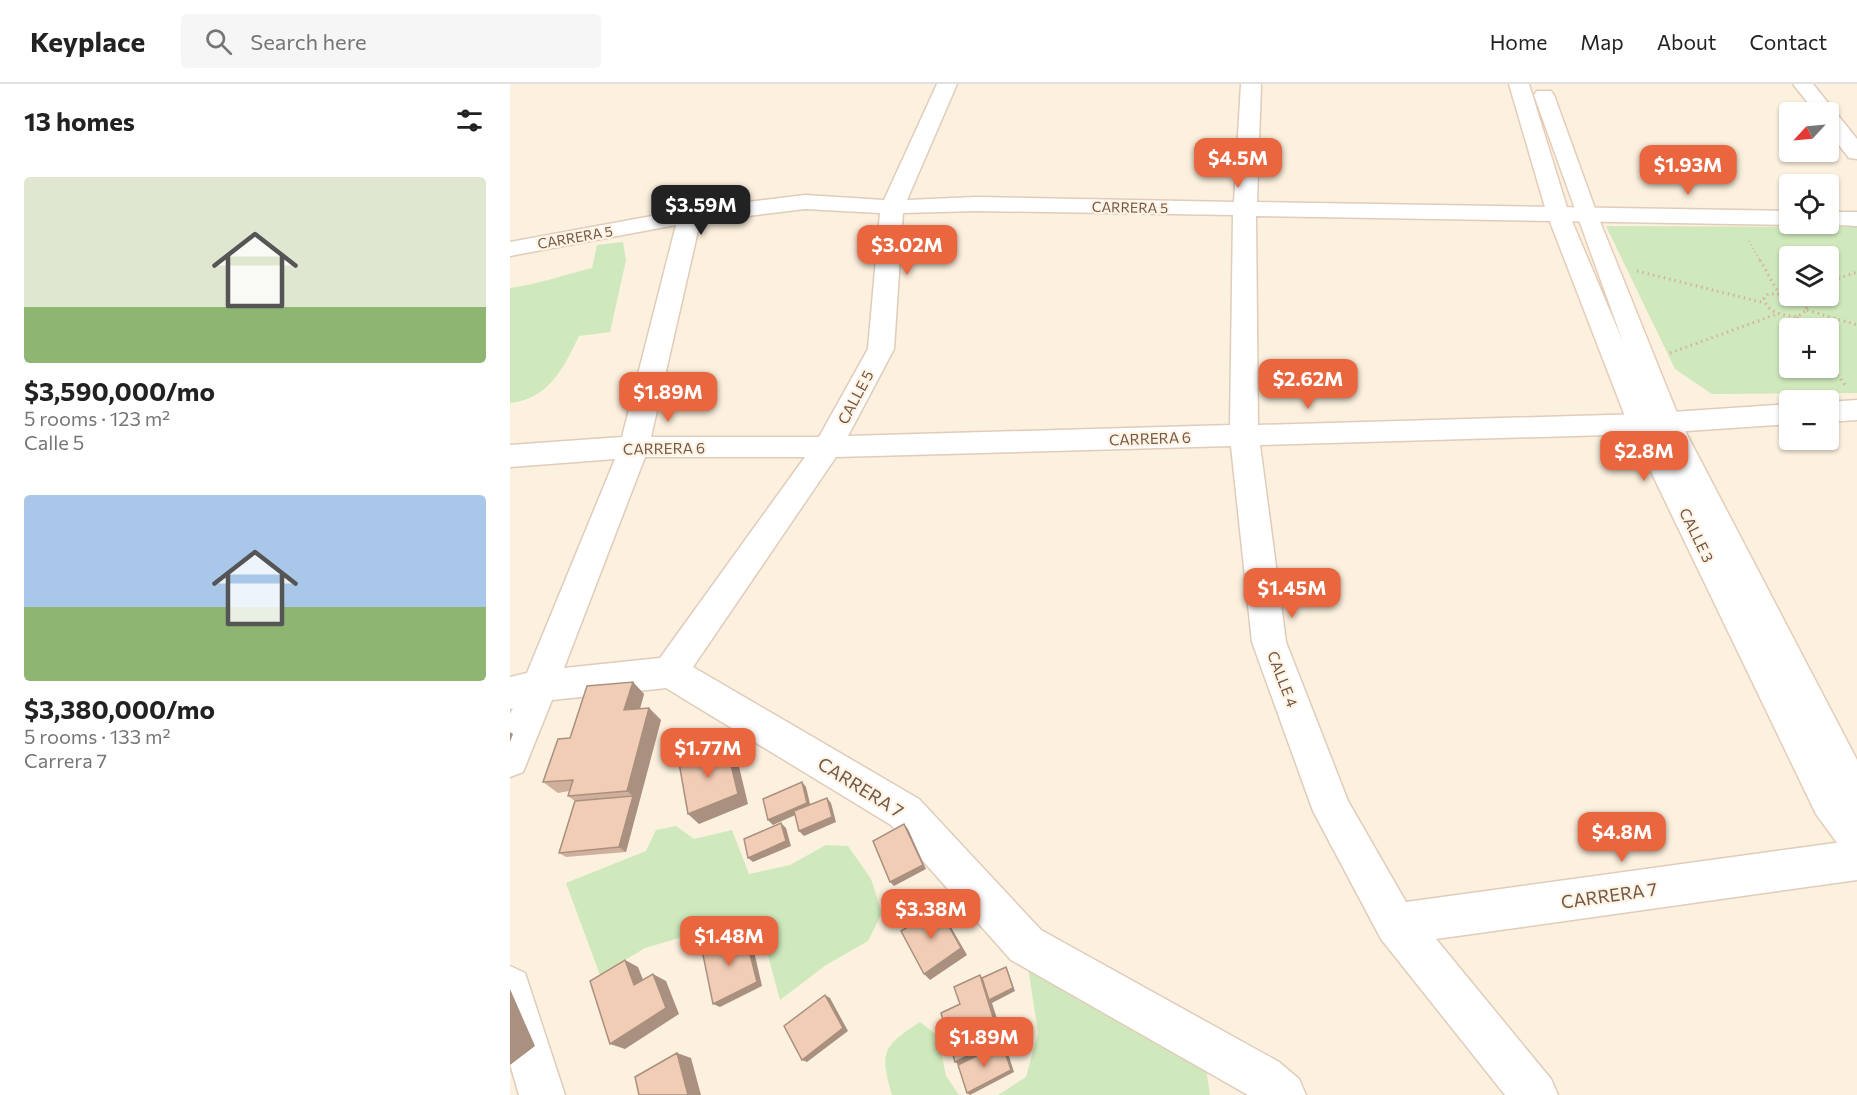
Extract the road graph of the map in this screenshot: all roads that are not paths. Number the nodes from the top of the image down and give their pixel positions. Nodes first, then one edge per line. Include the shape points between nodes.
1 (947, 84) edge
2 (1251, 84) edge
3 (1519, 84) edge
4 (1540, 84) edge
5 (1803, 84) edge
6 (1817, 102) edge
7 (1839, 131) edge
8 (1857, 153) edge
9 (892, 207) junction
10 (1245, 209) junction
11 (1572, 214) junction
12 (690, 216) junction
13 (1779, 218) edge
14 (1839, 219) edge
15 (1857, 219) edge
16 (510, 249) edge
17 (1857, 410) edge
18 (1839, 411) edge
19 (1779, 415) edge
20 (1655, 423) junction
21 (1244, 435) junction
22 (633, 447) junction
23 (828, 447) junction
24 (510, 456) edge
25 (670, 672) junction
26 (524, 689) edge
27 (510, 760) edge
28 (1857, 799) edge
29 (1857, 837) edge
30 (1857, 860) edge
31 (1396, 924) junction
32 (510, 988) edge
33 (542, 1095) edge
34 (1283, 1095) edge
35 (1535, 1095) edge

1 - 9 street, CALLE 5
2 - 10 street, CALLE 4
3 - 11 street, CALLE 3
4 - 11 street, CALLE 3
5 - 6 street
7 - 8 street
9 - 10 street, CARRERA 5 via 976,204
9 - 12 street, CARRERA 5 via 805,202
9 - 23 street, CALLE 5 via 880,349
10 - 11 street, CARRERA 5
10 - 21 street, CALLE 4
11 - 13 street, CARRERA 5
11 - 20 street, CALLE 3
11 - 20 street, CALLE 3 via 1605,263 1644,362
12 - 16 street, CARRERA 5
12 - 22 street
14 - 15 street
17 - 18 street
19 - 20 street, CARRERA 6
20 - 21 street, CARRERA 6
20 - 28 street, CALLE 3
20 - 29 street, CALLE 3 via 1830,801
21 - 23 street, CARRERA 6
21 - 31 street, CALLE 4 via 1269,642 1332,811
22 - 23 street, CARRERA 6
22 - 24 street, CARRERA 6
22 - 26 street
23 - 25 street, CALLE 5
25 - 26 street
25 - 34 street, CARRERA 7 via 905,812 1026,945 1263,1078
26 - 27 street
30 - 31 street, CARRERA 7
31 - 35 street, CALLE 4
32 - 33 street

